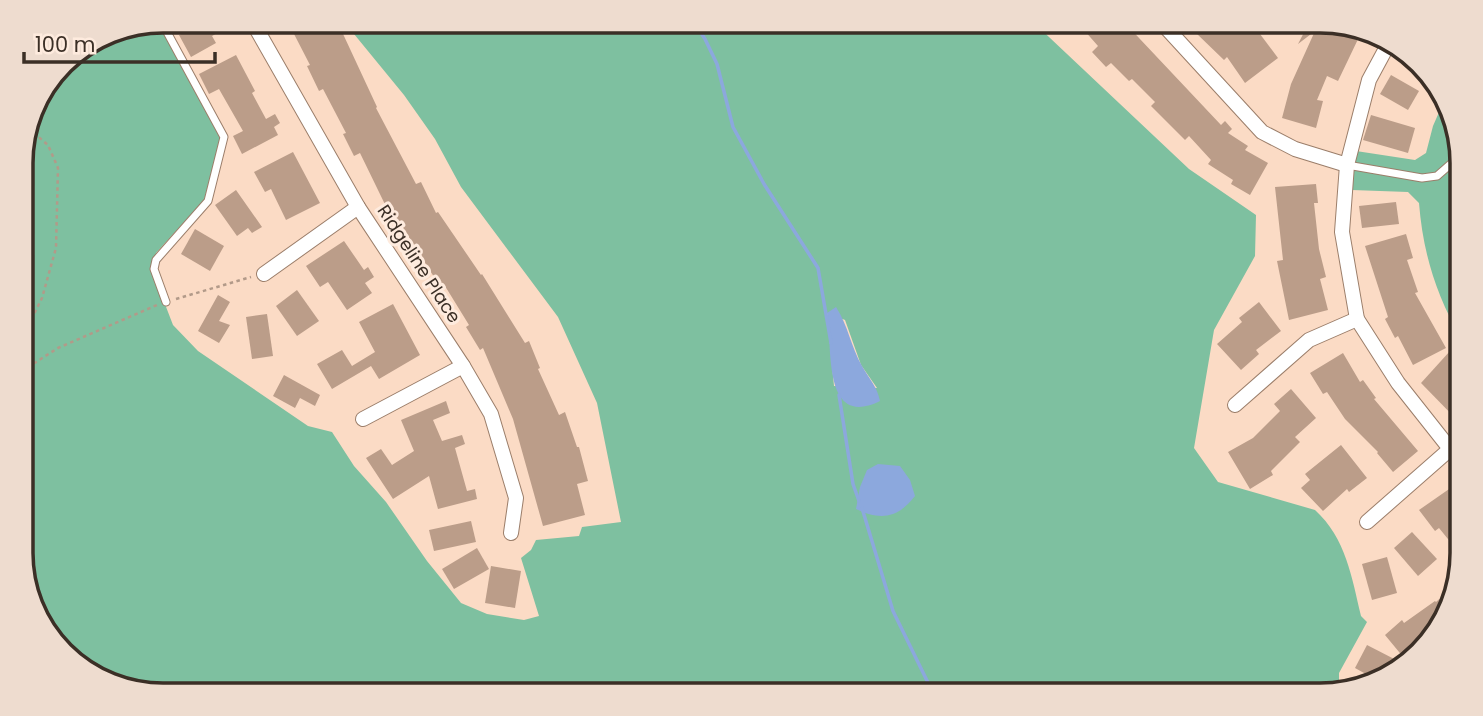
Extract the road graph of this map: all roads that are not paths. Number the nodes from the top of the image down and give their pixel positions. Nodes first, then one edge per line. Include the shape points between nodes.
1 (167, 33) edge
2 (259, 33) edge
3 (1171, 33) edge
4 (1385, 51) edge
5 (1346, 165) junction
6 (1450, 165) edge
7 (358, 207) junction
8 (264, 274) road end
9 (166, 302) road end
10 (1357, 319) junction
11 (463, 366) junction
12 (1235, 405) dead end
13 (363, 419) dead end
14 (1449, 450) joint
15 (1367, 522) dead end
16 (511, 533) dead end

1 - 9 lane via 224,137 208,201 156,260 154,269
2 - 7 street, Ridgeline Place
3 - 5 street via 1262,132 1295,149
4 - 5 street via 1368,80
5 - 6 lane via 1422,178 1437,176
5 - 10 street via 1342,232
7 - 8 street
7 - 11 street, Ridgeline Place
10 - 12 street via 1309,340
10 - 14 street
11 - 13 street
11 - 16 street, Ridgeline Place via 491,414 516,498
14 - 15 street

